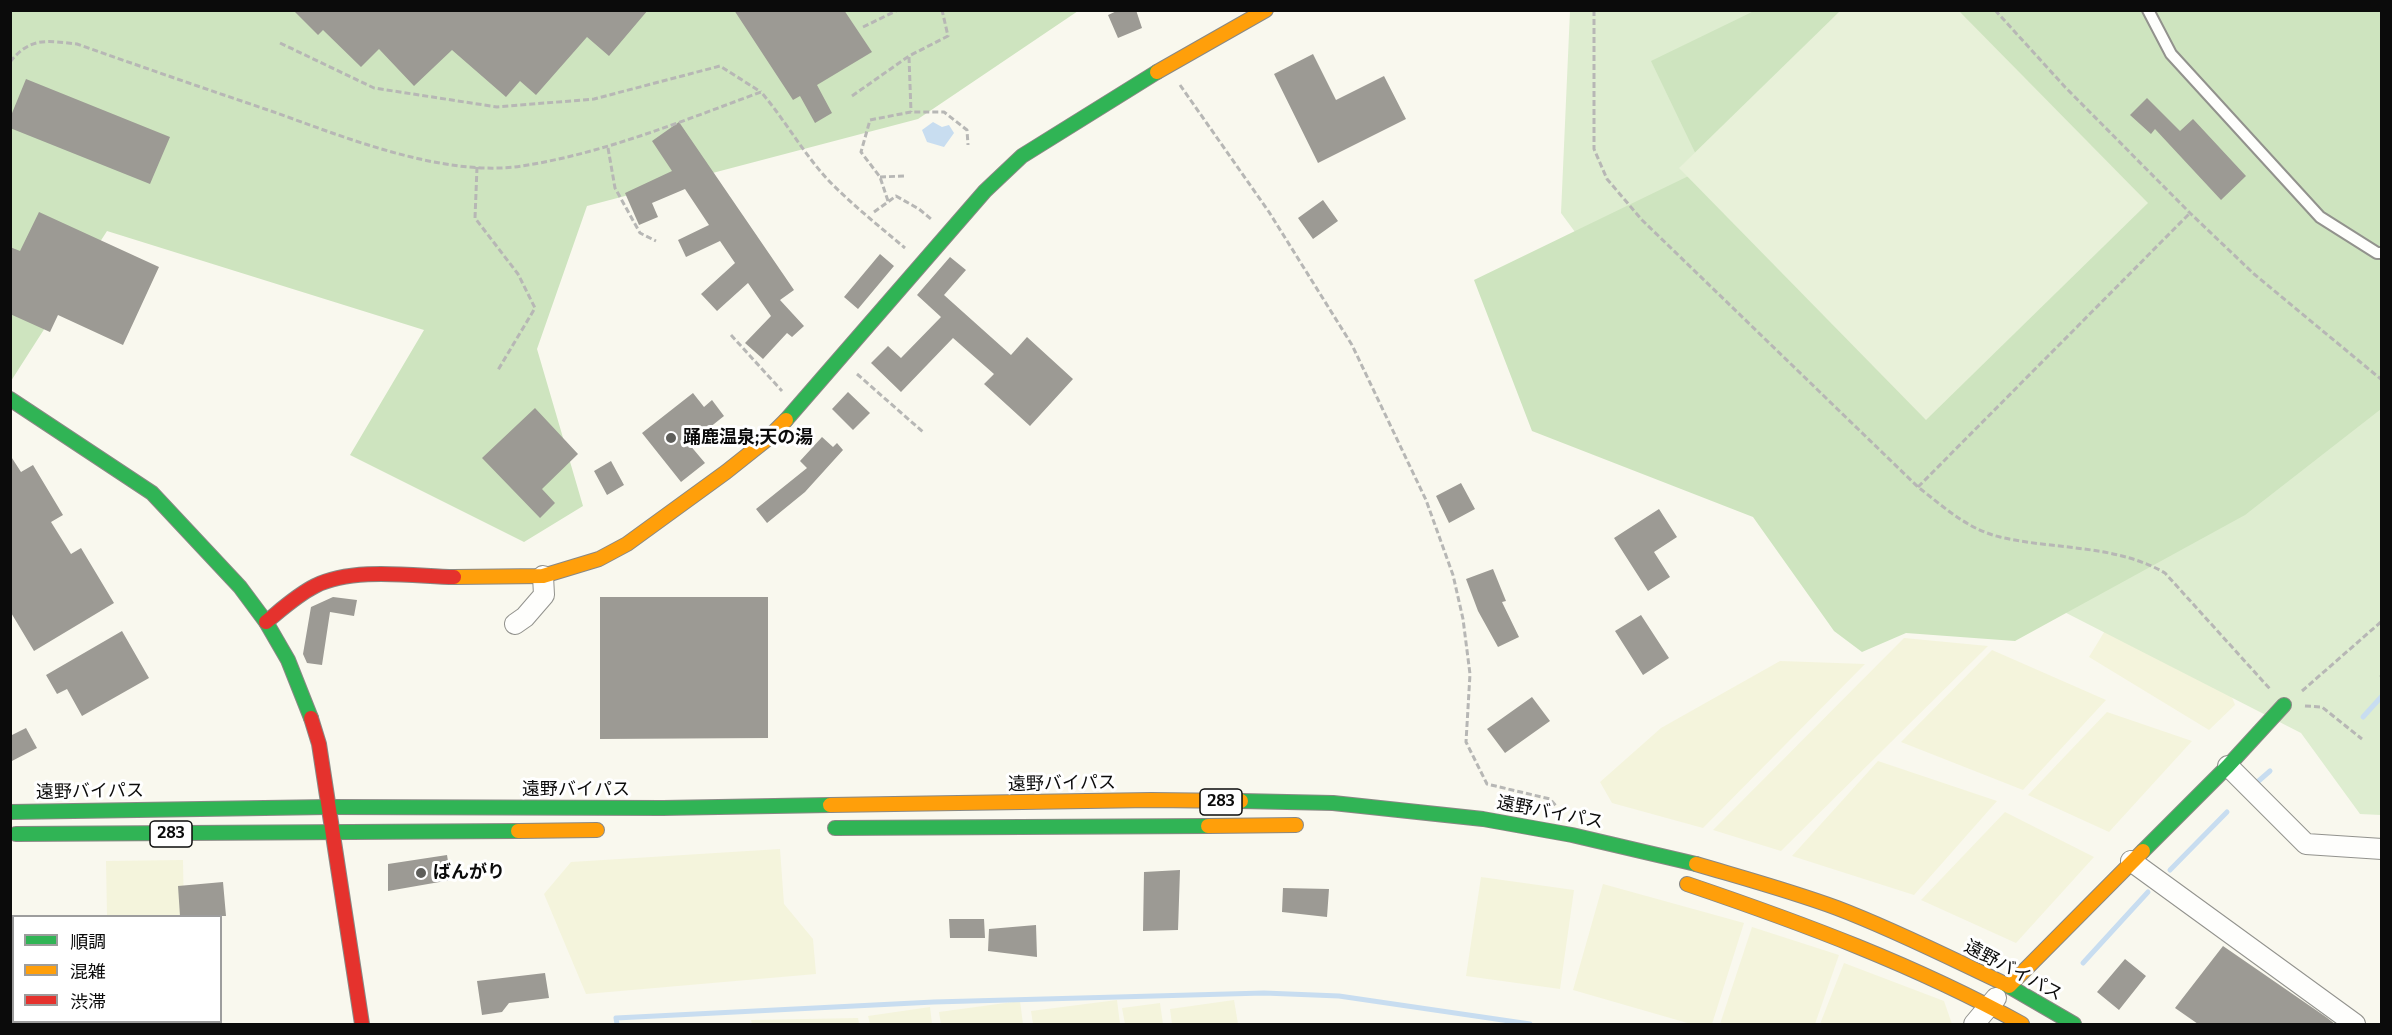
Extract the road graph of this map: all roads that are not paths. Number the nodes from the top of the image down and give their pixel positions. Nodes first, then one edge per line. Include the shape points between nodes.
1 (1266, 10) edge
2 (2148, 10) edge
3 (2382, 253) edge
4 (10, 399) edge
5 (543, 576) junction
6 (266, 622) junction
7 (515, 624) dead end
8 (2284, 705) road end
9 (2228, 766) junction
10 (1012, 803) junction
11 (328, 807) junction
12 (10, 812) edge
13 (1312, 825) dead end
14 (1015, 827) junction
15 (817, 828) dead end
16 (607, 830) dead end
17 (332, 833) junction
18 (10, 834) edge
19 (2382, 849) edge
20 (2131, 861) junction
21 (1677, 881) dead end
22 (2009, 986) junction
23 (1989, 1005) junction
24 (363, 1024) edge
25 (1974, 1024) edge
26 (2022, 1024) edge
27 (2074, 1024) edge
28 (2355, 1024) edge

1 - 5 main road via 1022,156 985,191 765,441 627,544 599,559
2 - 3 lane via 2171,54 2320,216
4 - 6 main road via 152,493 240,587
5 - 6 main road via 336,578 301,594
5 - 7 street via 544,595
6 - 11 main road via 307,703 319,744
8 - 9 main road
9 - 19 street via 2306,844
9 - 20 main road
10 - 11 main road, 遠野バイパス / 283
10 - 14 main road
10 - 22 main road, 遠野バイパス / 283 via 1333,803 1483,819 1572,835 1673,858 1837,908
11 - 12 main road, 遠野バイパス / 283
11 - 17 main road
13 - 14 main road, 283
14 - 15 main road, 283
16 - 17 main road, 283
17 - 18 main road, 283
17 - 24 main road
20 - 22 main road
20 - 28 street
21 - 23 main road via 1808,927
22 - 23 street
22 - 27 main road, 遠野バイパス / 283
23 - 25 street
23 - 26 main road

